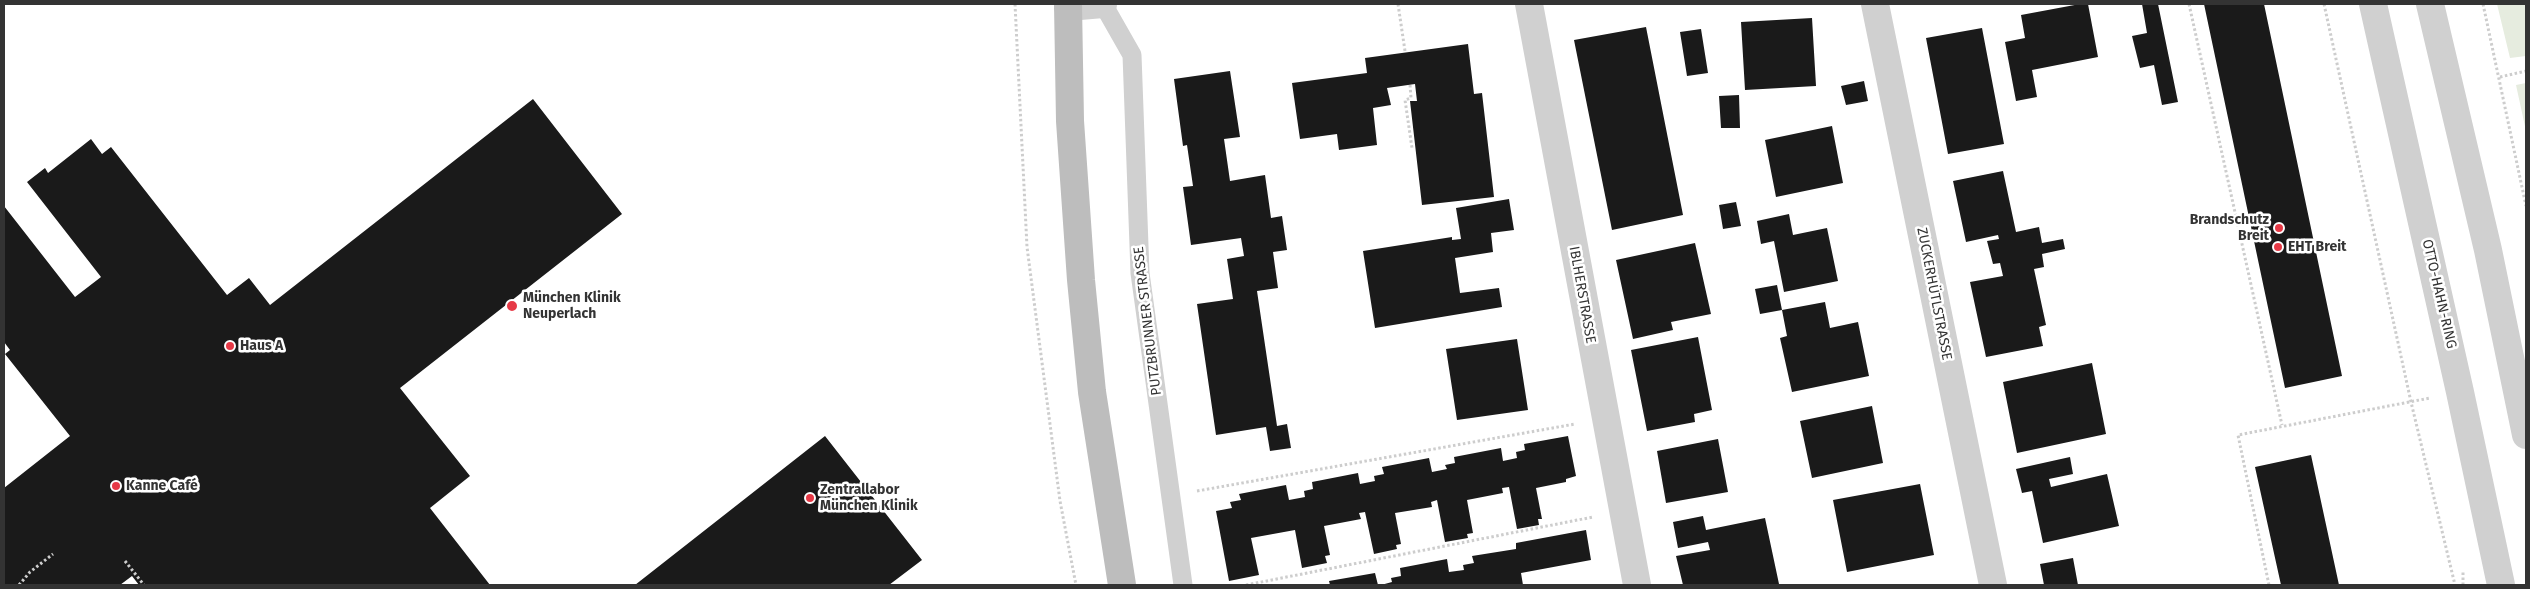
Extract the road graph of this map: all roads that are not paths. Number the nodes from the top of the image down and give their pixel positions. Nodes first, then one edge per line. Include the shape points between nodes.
1 (1103, 4) edge
2 (1529, 4) edge
3 (1875, 4) edge
4 (2373, 4) edge
5 (2430, 4) edge
6 (1068, 5) edge
7 (2526, 435) edge
8 (1122, 585) edge
9 (1182, 585) edge
10 (1637, 585) edge
11 (1993, 585) edge
12 (2501, 585) edge

1 - 6 street
1 - 9 lane, PUTZBRUNNER STRASSE via 1132,55 1140,273
2 - 10 street, IBLHERSTRASSE
3 - 11 street, ZUCKERHÜTLSTRASSE
4 - 12 street, OTTO-HAHN-RING
5 - 7 street via 2488,250
6 - 8 main road via 1070,121 1081,280 1092,392

